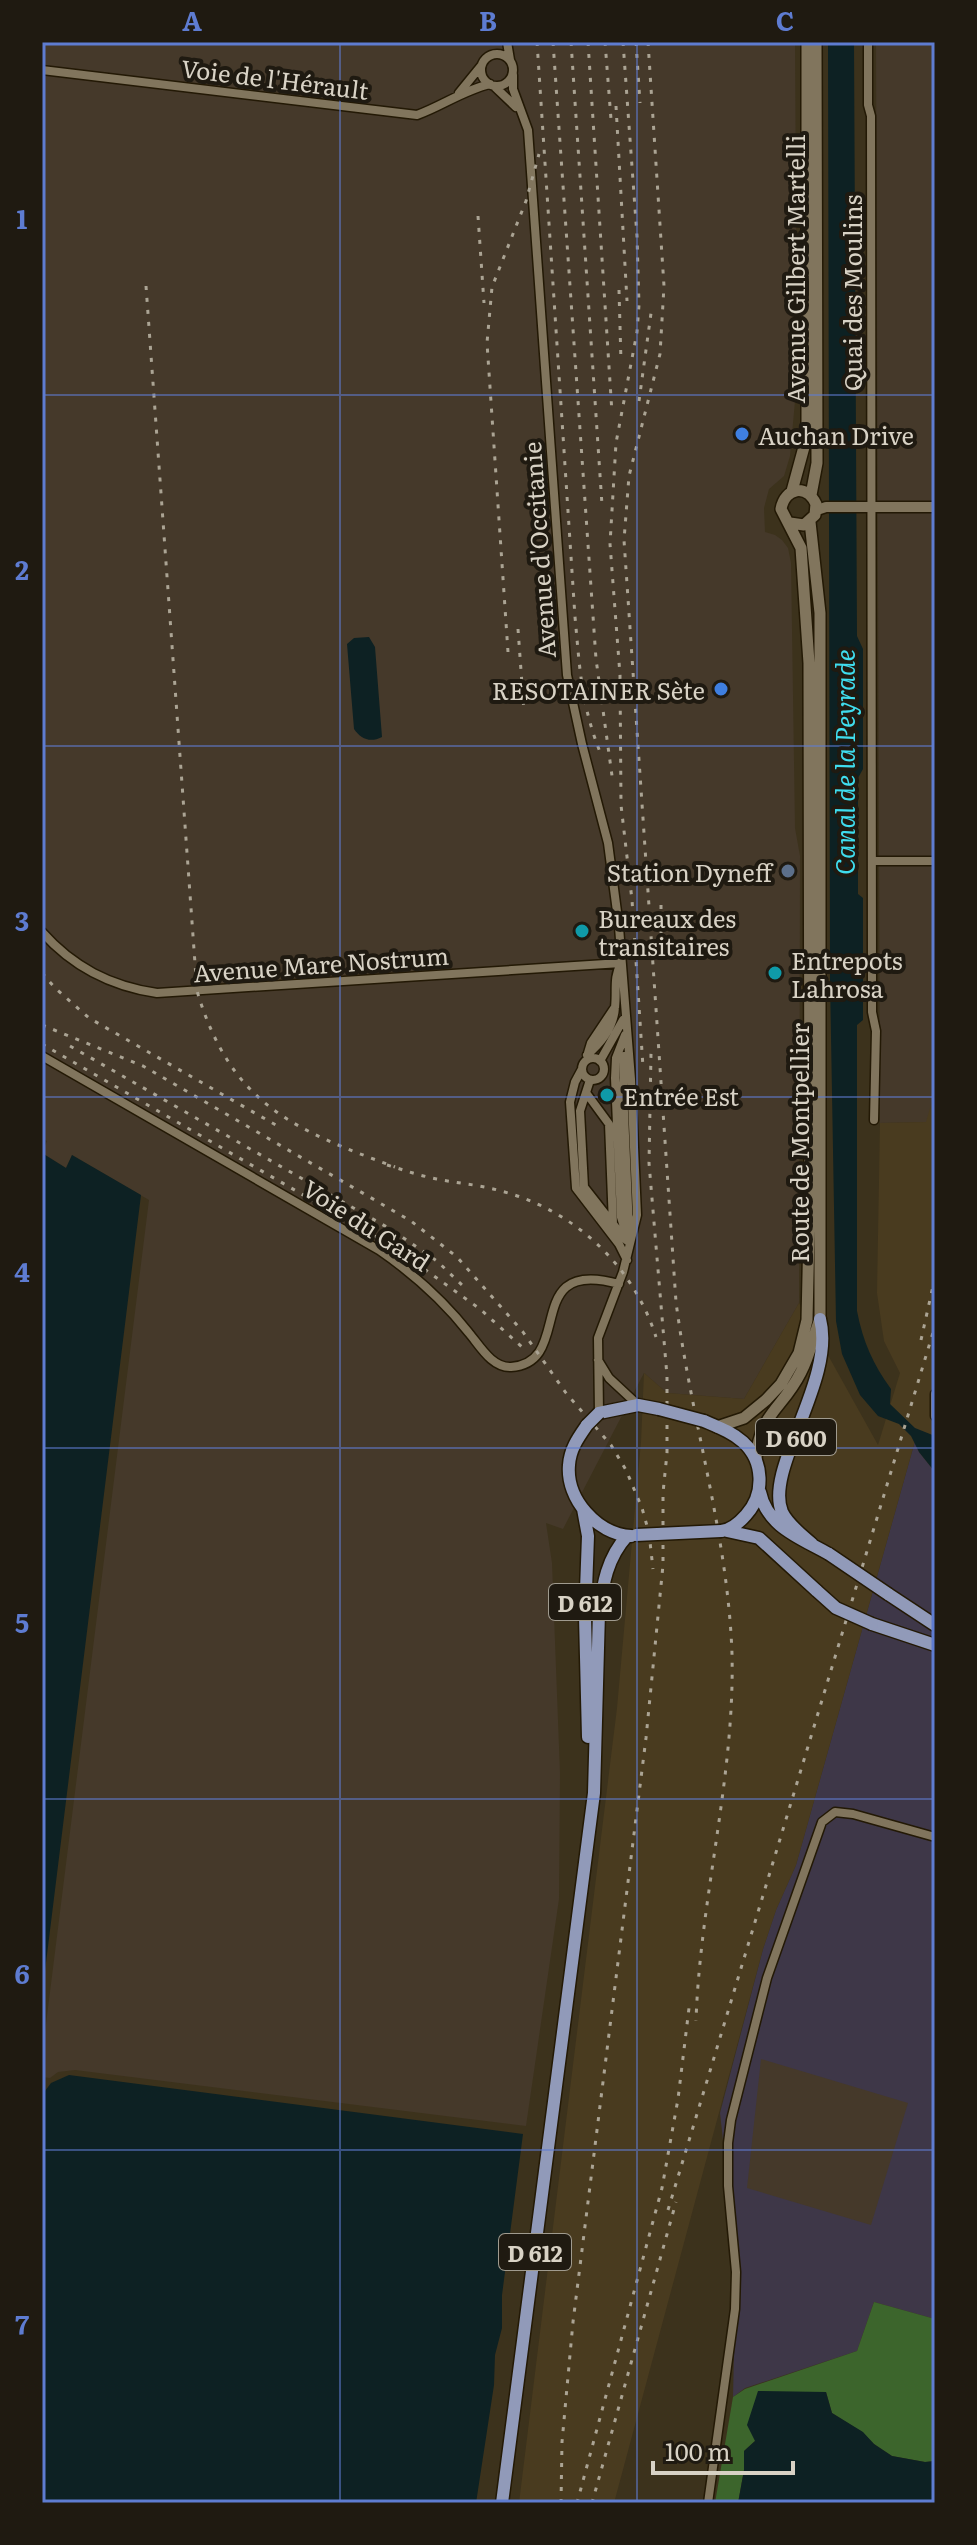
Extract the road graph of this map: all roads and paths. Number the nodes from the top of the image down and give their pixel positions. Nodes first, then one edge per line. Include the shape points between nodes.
1 (498, 42) edge
2 (507, 42) edge
3 (807, 42) edge
4 (816, 42) edge
5 (868, 42) edge
6 (489, 55) junction
7 (511, 61) junction
8 (481, 66) junction
9 (42, 70) edge
10 (513, 75) junction
11 (491, 85) junction
12 (452, 99) junction
13 (519, 111) junction
14 (792, 491) junction
15 (817, 504) junction
16 (866, 507) junction
17 (935, 507) edge
18 (810, 522) junction
19 (790, 523) junction
20 (872, 861) junction
21 (935, 861) edge
22 (42, 932) edge
23 (621, 963) junction
24 (626, 1014) junction
25 (626, 1031) junction
26 (42, 1056) edge
27 (600, 1061) junction
28 (585, 1062) junction
29 (590, 1080) junction
30 (587, 1094) junction
31 (874, 1120) dead end
32 (613, 1224) junction
33 (629, 1243) junction
34 (627, 1260) junction
35 (619, 1284) junction
36 (820, 1319) junction
37 (598, 1360) junction
38 (935, 1394) edge
39 (638, 1405) junction
40 (599, 1413) junction
41 (935, 1416) edge
42 (710, 1424) junction
43 (756, 1459) junction
44 (760, 1492) junction
45 (583, 1509) junction
46 (724, 1531) junction
47 (631, 1536) junction
48 (812, 1544) junction
49 (935, 1625) edge
50 (935, 1645) edge
51 (589, 1827) junction
52 (935, 1837) edge
53 (502, 2503) edge
54 (708, 2503) edge

1 - 6 street
2 - 7 street, Avenue d'Occitanie
3 - 14 main road, Avenue Gilbert Martelli via 807,436
4 - 15 main road, Avenue Gilbert Martelli
5 - 16 street, Quai des Moulins
6 - 7 street
6 - 8 street
7 - 10 street, Avenue d'Occitanie
8 - 11 street
8 - 12 street
9 - 12 street, Voie de l'Hérault via 417,115
10 - 11 street via 501,86
10 - 13 street, Avenue d'Occitanie
11 - 12 street, Voie de l'Hérault
11 - 13 street
13 - 23 street, Avenue d'Occitanie via 528,130 567,675 608,843
14 - 15 main road via 802,490
14 - 19 main road via 781,509
15 - 16 street
15 - 18 main road
16 - 17 street
16 - 20 street, Quai des Moulins
18 - 19 main road
18 - 36 main road, Route de Montpellier via 820,613
19 - 42 main road, Route de Montpellier via 801,548 809,663 807,1320 799,1353 781,1384 744,1418
20 - 21 street
20 - 31 street, Quai des Moulins
22 - 23 street, Avenue Mare Nostrum via 93,974 157,993
23 - 24 street, Avenue d'Occitanie
23 - 28 street via 611,1024
24 - 25 street, Avenue d'Occitanie
24 - 27 street
25 - 33 street, Avenue d'Occitanie via 637,1215
25 - 33 street, Avenue d'Occitanie via 615,1078 621,1217
26 - 35 street, Voie du Gard via 379,1250 430,1289 488,1357 505,1366 525,1364 539,1353 562,1290 572,1281 596,1278
27 - 28 street
27 - 29 street via 603,1075
28 - 29 street via 584,1076
28 - 34 street via 570,1102 576,1188
29 - 30 street
30 - 32 street via 609,1124
30 - 32 street via 580,1111 584,1187
32 - 33 street
33 - 34 street, Avenue d'Occitanie
34 - 35 street, Avenue d'Occitanie
35 - 37 street, Avenue d'Occitanie via 598,1338
36 - 43 main road, Route de Montpellier via 800,1374 763,1426
36 - 48 main road, D 600 via 817,1379 785,1464 781,1494 782,1511
37 - 39 street
37 - 40 street, Avenue d'Occitanie
38 - 41 street
39 - 40 main road
39 - 42 main road, bridge
40 - 45 main road, bridge via 573,1445 569,1462 572,1490
42 - 43 main road via 745,1444
43 - 44 main road
44 - 46 main road via 752,1509
44 - 48 main road, D 600 via 778,1525
45 - 47 main road via 593,1521
45 - 51 main road, D 612 via 588,1536
46 - 47 main road, bridge
46 - 50 main road, bridge via 771,1546 836,1608
47 - 51 main road, D 612 via 616,1548 603,1584
48 - 49 main road, D 600, bridge
51 - 53 main road, D 612
52 - 54 street via 853,1814 835,1812 822,1822 767,1978 728,2143 735,2309

